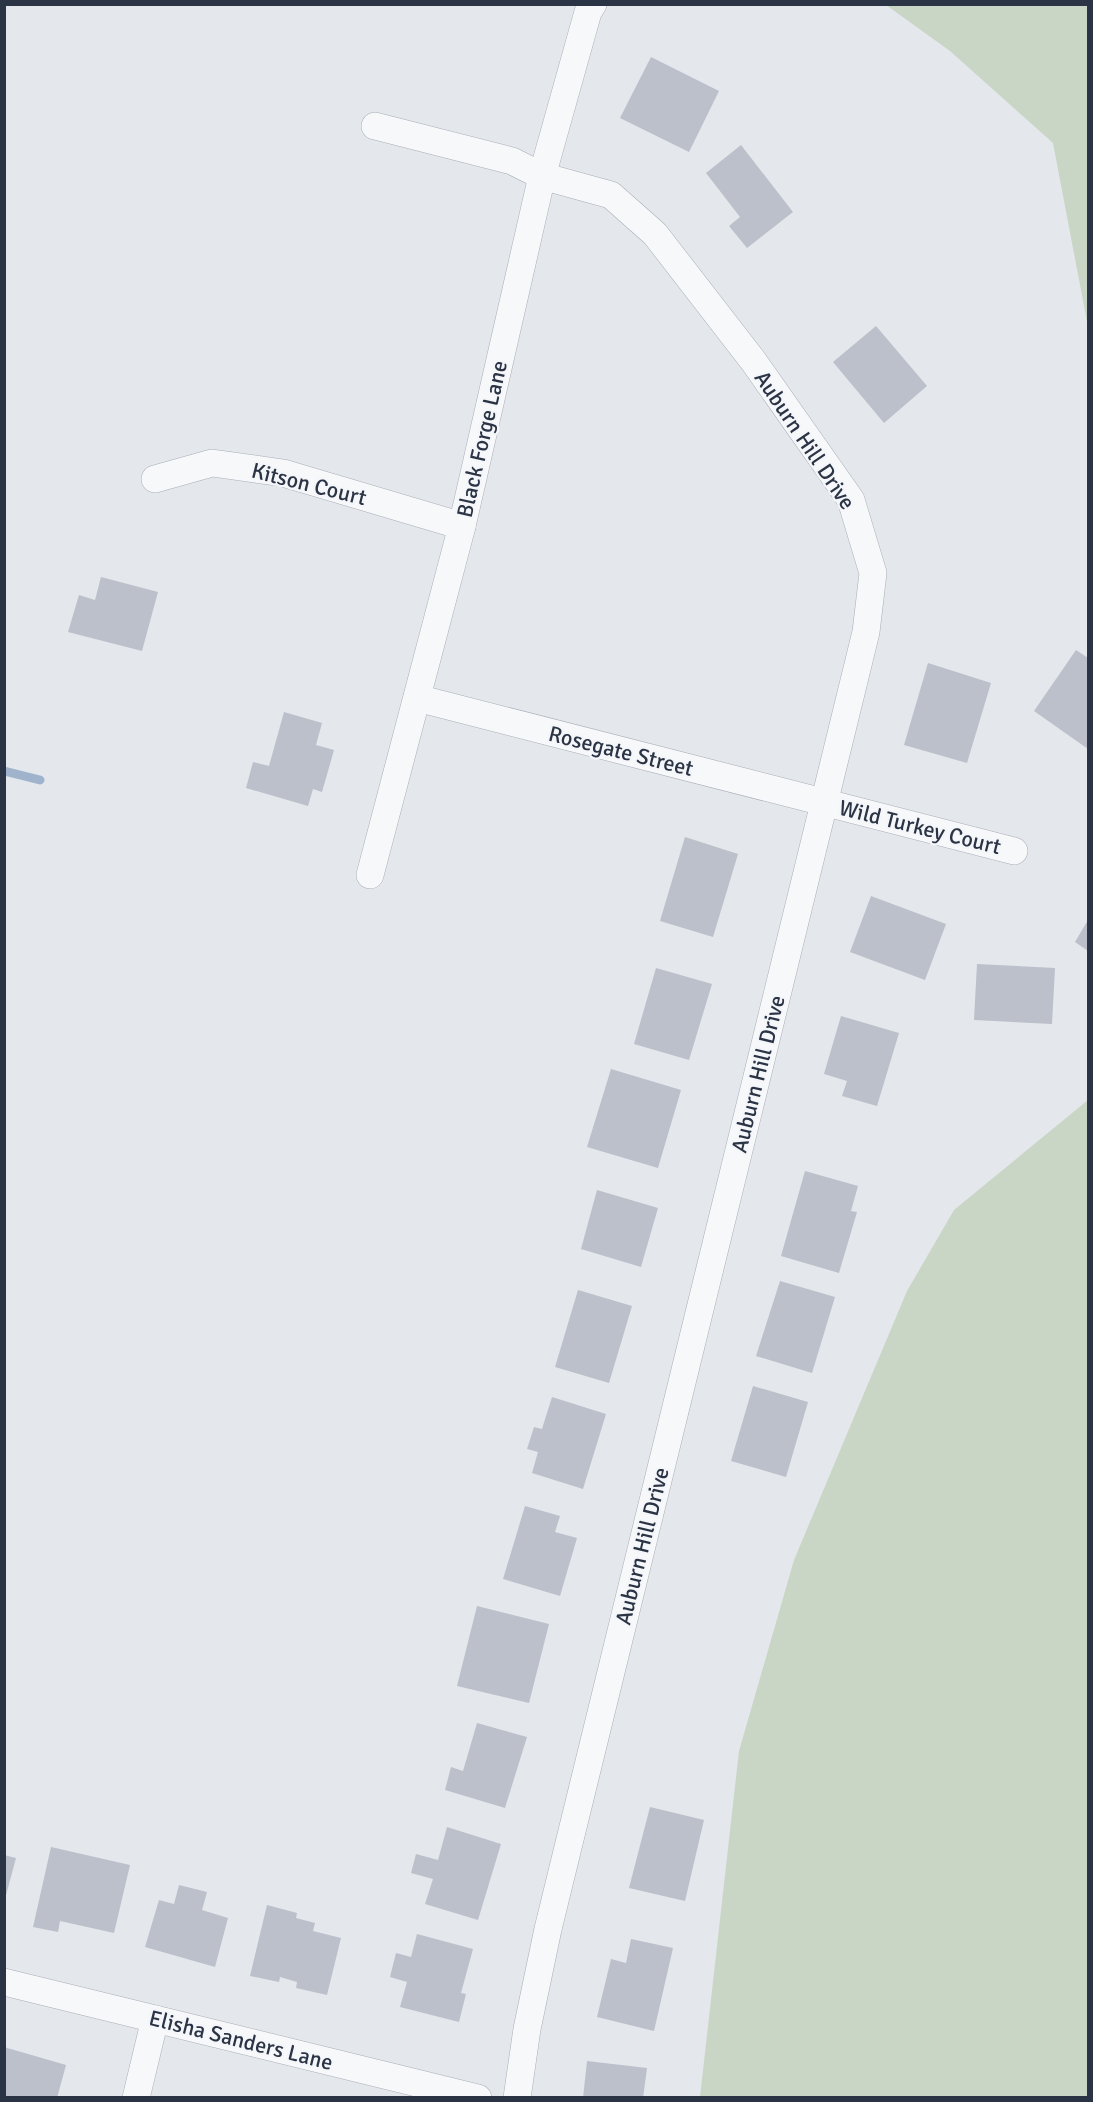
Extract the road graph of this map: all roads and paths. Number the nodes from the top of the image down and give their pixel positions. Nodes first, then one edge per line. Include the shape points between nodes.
1 (593, 4) edge
2 (375, 126) dead end
3 (542, 176) junction
4 (155, 478) dead end
5 (462, 526) junction
6 (417, 698) junction
7 (825, 803) junction
8 (1014, 851) dead end
9 (370, 874) dead end
10 (4, 1982) edge
11 (155, 2019) junction
12 (136, 2097) edge
13 (478, 2097) edge
14 (517, 2097) edge

1 - 3 street, Black Forge Lane
2 - 3 street, Auburn Hill Drive via 512,161
3 - 5 street, Black Forge Lane
3 - 7 street, Auburn Hill Drive via 611,195 655,234 754,362 851,500 873,573 866,632
4 - 5 street, Kitson Court via 212,463 283,472
5 - 6 street, Black Forge Lane
6 - 7 street, Rosegate Street
6 - 9 street, Black Forge Lane
7 - 8 street, Wild Turkey Court
7 - 14 street, Auburn Hill Drive via 548,1929
10 - 11 street, Elisha Sanders Lane
11 - 12 street
11 - 13 street, Elisha Sanders Lane

